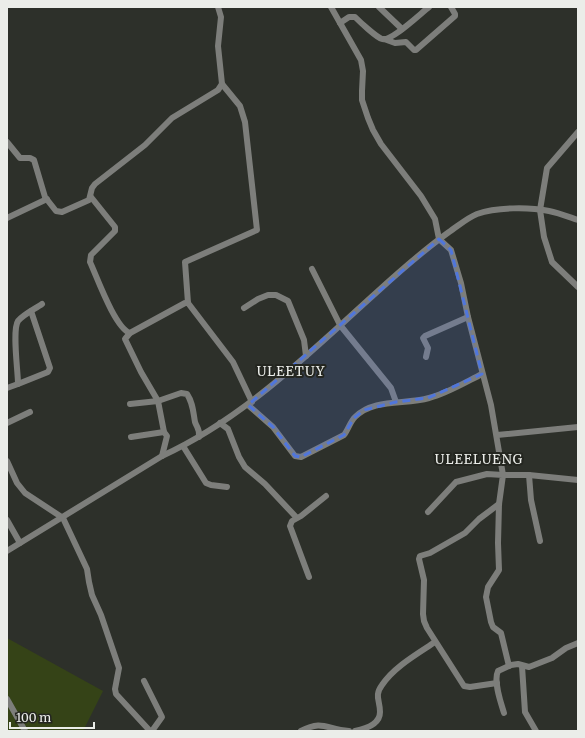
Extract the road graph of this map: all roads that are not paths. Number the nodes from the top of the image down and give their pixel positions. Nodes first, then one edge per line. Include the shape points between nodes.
1 (218, 7) edge
2 (331, 7) edge
3 (379, 7) edge
4 (429, 7) edge
5 (451, 7) edge
6 (340, 23) junction
7 (402, 29) junction
8 (384, 39) junction
9 (222, 84) junction
10 (218, 90) junction
11 (228, 91) junction
12 (578, 132) edge
13 (7, 142) edge
14 (91, 197) junction
15 (47, 199) junction
16 (540, 210) junction
17 (7, 218) edge
18 (578, 220) edge
19 (439, 239) junction
20 (312, 269) dead end
21 (578, 287) edge
22 (188, 303) junction
23 (42, 304) dead end
24 (244, 308) dead end
25 (31, 311) junction
26 (468, 317) junction
27 (340, 325) junction
28 (130, 333) junction
29 (306, 356) junction
30 (426, 356) dead end
31 (482, 374) junction
32 (18, 384) junction
33 (7, 388) edge
34 (158, 401) junction
35 (396, 402) junction
36 (130, 404) dead end
37 (250, 404) junction
38 (30, 412) dead end
39 (7, 423) edge
40 (220, 423) junction
41 (578, 428) edge
42 (164, 432) junction
43 (497, 435) junction
44 (199, 437) junction
45 (131, 438) dead end
46 (184, 446) junction
47 (162, 456) junction
48 (7, 460) edge
49 (504, 475) junction
50 (529, 475) junction
51 (578, 480) edge
52 (227, 486) dead end
53 (326, 496) dead end
54 (499, 504) junction
55 (428, 512) dead end
56 (296, 517) junction
57 (63, 518) junction
58 (7, 520) edge
59 (540, 542) dead end
60 (20, 543) junction
61 (7, 550) edge
62 (309, 577) dead end
63 (435, 642) junction
64 (578, 643) edge
65 (509, 666) junction
66 (522, 666) junction
67 (144, 681) dead end
68 (497, 683) junction
69 (7, 699) edge
70 (504, 713) dead end
71 (25, 731) edge
72 (151, 731) edge
73 (302, 731) edge
74 (349, 731) edge
75 (355, 731) edge
76 (536, 731) edge

1 - 9 street via 221,17 218,46
2 - 6 street
3 - 7 street
4 - 7 street
5 - 8 street via 455,16 416,50 406,42 397,43
6 - 8 street via 349,17 355,17
6 - 19 street via 361,60 362,100 373,130 435,219
7 - 8 street
9 - 10 street
9 - 11 street
10 - 11 street
10 - 14 street via 172,118 146,145 95,184
11 - 22 street via 240,106 246,122 257,230 185,262
12 - 16 street via 547,168
13 - 15 street via 20,158 34,160
14 - 15 street via 60,212 54,210
14 - 28 street via 115,230 91,255 90,262 115,318
15 - 17 street
16 - 18 street
16 - 19 street via 511,209 482,213 468,218
16 - 21 street via 544,237 552,262
19 - 26 street via 451,250
19 - 27 street
20 - 27 street
22 - 28 street
22 - 37 street via 233,362
23 - 25 street
24 - 29 street via 268,295 276,295 288,301 304,340
25 - 32 street via 20,318 16,327
25 - 32 street via 50,368 48,372
26 - 30 street via 425,336 423,338 428,348
26 - 31 street
27 - 29 street
27 - 35 street via 391,388
28 - 34 street via 126,337 126,342
29 - 37 street
31 - 35 street via 428,398
31 - 43 street
32 - 33 street
34 - 36 street
34 - 42 street
34 - 44 street via 187,394 200,430
35 - 37 street via 364,410 354,418 344,435 300,457 295,456 273,427
37 - 40 street
38 - 39 street
40 - 44 street
40 - 56 street via 228,429 245,467
41 - 43 street
42 - 45 street
42 - 47 street via 167,436
43 - 49 street
44 - 46 street
46 - 47 street
46 - 52 street via 206,483
47 - 57 street
48 - 57 street via 17,483 25,493
49 - 50 street
49 - 54 street
49 - 55 street via 487,474 456,482
50 - 51 street
50 - 59 street via 532,506
53 - 56 street via 301,516
54 - 63 street via 461,535 420,558 424,580 424,621
54 - 65 street via 499,570 488,587 486,597 491,622 501,633
56 - 62 street via 290,523 290,528
57 - 60 street
57 - 72 street via 87,568 92,595 119,668 116,692
58 - 60 street
60 - 61 street
63 - 68 street via 464,686
63 - 75 street via 387,678 377,697 380,710 378,719 367,728
64 - 66 street via 546,661 529,667
65 - 66 street
65 - 68 street via 497,672
66 - 76 street via 525,712
67 - 72 street via 162,717
68 - 70 street
69 - 71 street
73 - 74 street via 318,724

